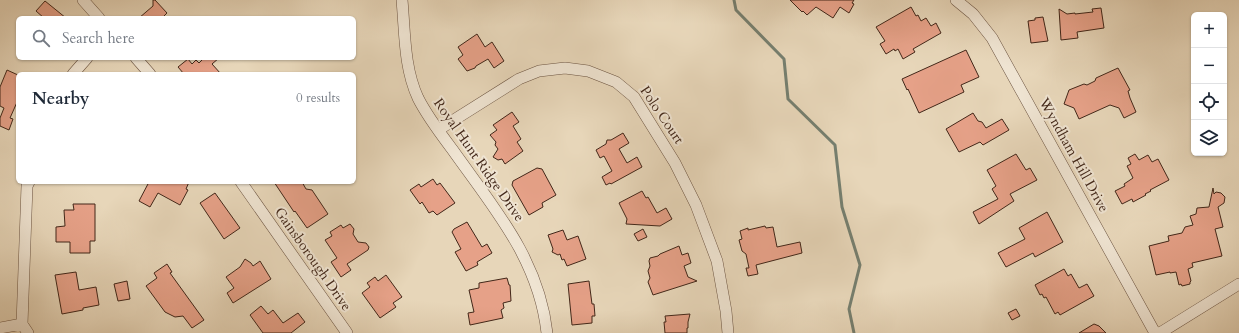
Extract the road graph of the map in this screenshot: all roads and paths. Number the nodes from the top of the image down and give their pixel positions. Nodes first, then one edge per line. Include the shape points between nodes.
1 (83, 0) edge
2 (402, 0) edge
3 (956, 0) edge
4 (97, 16) edge
5 (85, 60) edge
6 (138, 60) edge
7 (75, 72) edge
8 (148, 72) edge
9 (438, 130) junction
10 (28, 184) edge
11 (242, 184) edge
12 (1239, 284) edge
13 (0, 328) edge
14 (25, 328) edge
15 (347, 333) edge
16 (547, 333) edge
17 (728, 333) edge
18 (1155, 333) edge
19 (1160, 333) edge

1 - 4 street
2 - 9 street, Royal Hunt Ridge Drive via 408,68 419,99
3 - 18 street, Wyndham Hill Drive via 974,14 992,38
5 - 7 street
6 - 8 street
9 - 16 street, Royal Hunt Ridge Drive via 516,240 536,285
9 - 17 street, Polo Court via 519,79 539,71 565,68 588,71 616,82 634,97 676,163 696,205 717,261
10 - 14 street
11 - 15 street, Gainsborough Drive
12 - 19 street
13 - 14 street

